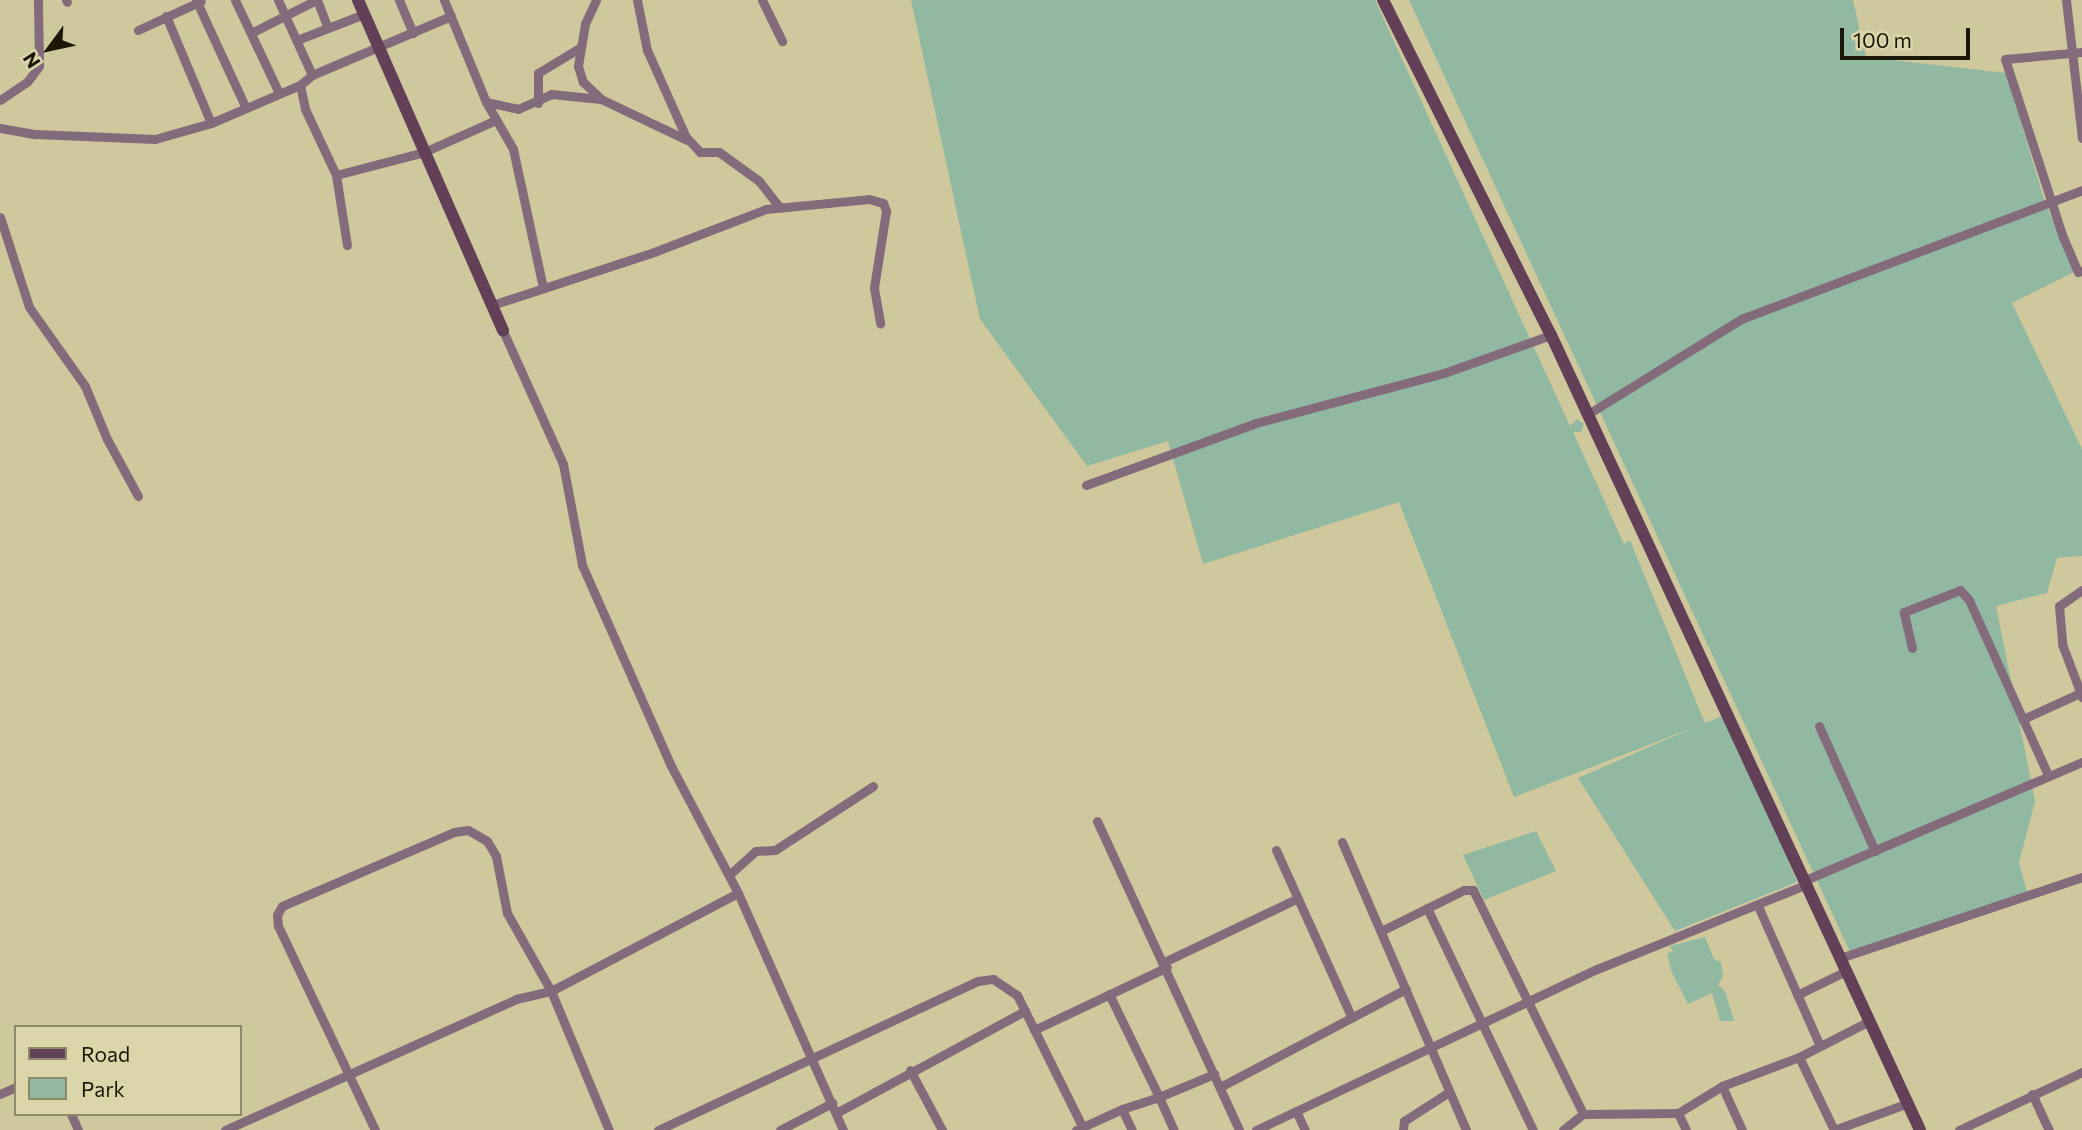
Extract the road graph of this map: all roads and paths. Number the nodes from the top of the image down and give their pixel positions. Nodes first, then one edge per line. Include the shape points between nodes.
1 (38, 0) edge
2 (235, 0) edge
3 (278, 0) edge
4 (317, 0) edge
5 (358, 0) edge
6 (399, 0) edge
7 (444, 0) edge
8 (596, 0) edge
9 (637, 0) edge
10 (762, 0) edge
11 (1383, 0) edge
12 (2066, 0) edge
13 (199, 1) edge
14 (364, 14) junction
15 (285, 15) junction
16 (166, 16) junction
17 (452, 16) junction
18 (328, 28) junction
19 (138, 30) dead end
20 (251, 33) junction
21 (413, 33) junction
22 (297, 40) junction
23 (782, 41) dead end
24 (581, 47) junction
25 (379, 48) junction
26 (2077, 53) edge
27 (312, 75) junction
28 (300, 85) junction
29 (279, 93) junction
30 (601, 99) junction
31 (0, 100) edge
32 (486, 102) junction
33 (538, 103) junction
34 (246, 107) junction
35 (496, 120) junction
36 (211, 123) junction
37 (0, 128) edge
38 (2082, 138) edge
39 (688, 141) junction
40 (424, 152) junction
41 (336, 175) junction
42 (2082, 190) edge
43 (2053, 200) junction
44 (779, 207) junction
45 (0, 217) edge
46 (347, 244) dead end
47 (2082, 271) edge
48 (543, 288) junction
49 (492, 305) junction
50 (880, 323) dead end
51 (503, 331) joint
52 (1551, 335) junction
53 (1588, 414) junction
54 (1086, 485) dead end
55 (138, 496) dead end
56 (2082, 590) edge
57 (1912, 648) dead end
58 (2081, 695) edge
59 (2023, 719) junction
60 (1819, 726) dead end
61 (2082, 762) edge
62 (2048, 775) junction
63 (873, 786) dead end
64 (1097, 821) dead end
65 (1342, 842) dead end
66 (1276, 850) dead end
67 (1875, 851) junction
68 (729, 875) junction
69 (2082, 877) edge
70 (1804, 883) junction
71 (738, 893) junction
72 (1298, 898) junction
73 (1759, 906) junction
74 (1427, 908) junction
75 (1381, 931) junction
76 (1840, 958) junction
77 (1166, 965) junction
78 (1846, 971) junction
79 (1406, 989) junction
80 (551, 992) junction
81 (1109, 994) junction
82 (1797, 995) junction
83 (1525, 1003) junction
84 (1025, 1011) junction
85 (1352, 1018) junction
86 (1869, 1021) junction
87 (1482, 1024) junction
88 (1034, 1030) junction
89 (1820, 1046) junction
90 (1432, 1048) junction
91 (1798, 1057) junction
92 (813, 1059) junction
93 (910, 1070) junction
94 (2082, 1072) edge
95 (1214, 1074) junction
96 (350, 1077) junction
97 (1722, 1086) junction
98 (1220, 1087) junction
99 (1449, 1092) junction
100 (2032, 1094) junction
101 (1158, 1097) junction
102 (1908, 1103) junction
103 (834, 1108) junction
104 (1122, 1109) junction
105 (1297, 1111) junction
106 (1678, 1113) junction
107 (1583, 1114) junction
108 (795, 1126) edge
109 (1081, 1129) edge
110 (225, 1130) edge
111 (375, 1130) edge
112 (609, 1130) edge
113 (660, 1130) edge
114 (780, 1130) edge
115 (844, 1130) edge
116 (942, 1130) edge
117 (1132, 1130) edge
118 (1174, 1130) edge
119 (1239, 1130) edge
120 (1256, 1130) edge
121 (1305, 1130) edge
122 (1403, 1130) edge
123 (1466, 1130) edge
124 (1534, 1130) edge
125 (1563, 1130) edge
126 (1686, 1130) edge
127 (1742, 1130) edge
128 (1920, 1130) edge
129 (1959, 1130) edge
130 (2049, 1130) edge

1 - 31 street via 39,66 27,82
2 - 20 street
3 - 15 street
4 - 15 street
4 - 18 street
5 - 14 street
6 - 21 street
7 - 17 street
8 - 24 street
9 - 39 street via 647,50
10 - 23 street
11 - 52 street
12 - 26 street
13 - 16 street
13 - 34 street
14 - 18 street
14 - 25 street
15 - 20 street
15 - 22 street
16 - 19 street
16 - 36 street
17 - 21 street
17 - 32 street
18 - 22 street
20 - 29 street
21 - 25 street
22 - 27 street
24 - 30 street via 578,66 583,82
24 - 33 street via 538,73
25 - 27 street
25 - 40 street
26 - 38 street
26 - 43 street via 2005,59
27 - 28 street
28 - 29 street
28 - 41 street via 309,120
29 - 34 street
30 - 33 street via 551,94
30 - 39 street
32 - 33 street via 518,109
32 - 35 street
34 - 36 street
35 - 40 street
35 - 48 street via 518,166
36 - 37 street via 155,139
39 - 44 street via 700,152 719,152 759,181
40 - 41 street
40 - 49 street
41 - 46 street
42 - 43 street
43 - 47 street via 2063,237 2078,272
43 - 53 street via 1741,319
44 - 48 street
44 - 50 street via 869,199 883,203 886,211 874,288
45 - 55 street via 29,307 85,386
48 - 49 street
49 - 51 street
51 - 68 street via 563,464 582,565 670,764
52 - 53 street
52 - 54 street via 1444,373 1256,423
53 - 70 street
56 - 58 street via 2059,606 2062,643
57 - 59 street via 1904,612 1959,590 1969,600
58 - 59 street
59 - 62 street
60 - 67 street
61 - 62 street
62 - 67 street
63 - 68 street via 775,849 756,851
64 - 77 street
65 - 75 street
66 - 72 street
67 - 70 street
68 - 71 street
69 - 76 street
70 - 73 street
70 - 76 street
71 - 80 street
71 - 92 street
72 - 77 street
72 - 85 street
73 - 82 street
73 - 83 street via 1634,953
74 - 75 street
74 - 83 street via 1464,890 1476,892
74 - 87 street
75 - 79 street
76 - 78 street
77 - 81 street
77 - 95 street
78 - 82 street
78 - 86 street
79 - 85 street
79 - 90 street
80 - 96 street via 516,999
80 - 96 street via 507,913 496,856 476,834 454,832 282,906 277,915 278,926
80 - 112 street
81 - 88 street
81 - 101 street
82 - 89 street
83 - 87 street
83 - 107 street
84 - 88 street
84 - 92 street via 1006,984 993,979 978,981
84 - 93 street
85 - 98 street
86 - 89 street
86 - 102 street
87 - 90 street
87 - 124 street
88 - 109 street
89 - 91 street
90 - 99 street
90 - 105 street
91 - 97 street
91 - 102 street via 1834,1130
92 - 103 street
92 - 113 street
93 - 103 street
93 - 116 street
94 - 100 street
95 - 98 street
95 - 101 street
96 - 110 street
96 - 111 street
97 - 106 street
97 - 127 street
98 - 119 street
99 - 122 street via 1404,1121
99 - 123 street
100 - 129 street
100 - 130 street
101 - 104 street
101 - 118 street
102 - 128 street
103 - 108 street
103 - 115 street
104 - 109 street
104 - 117 street
105 - 120 street
105 - 121 street
106 - 107 street
106 - 126 street
107 - 125 street
108 - 114 street

